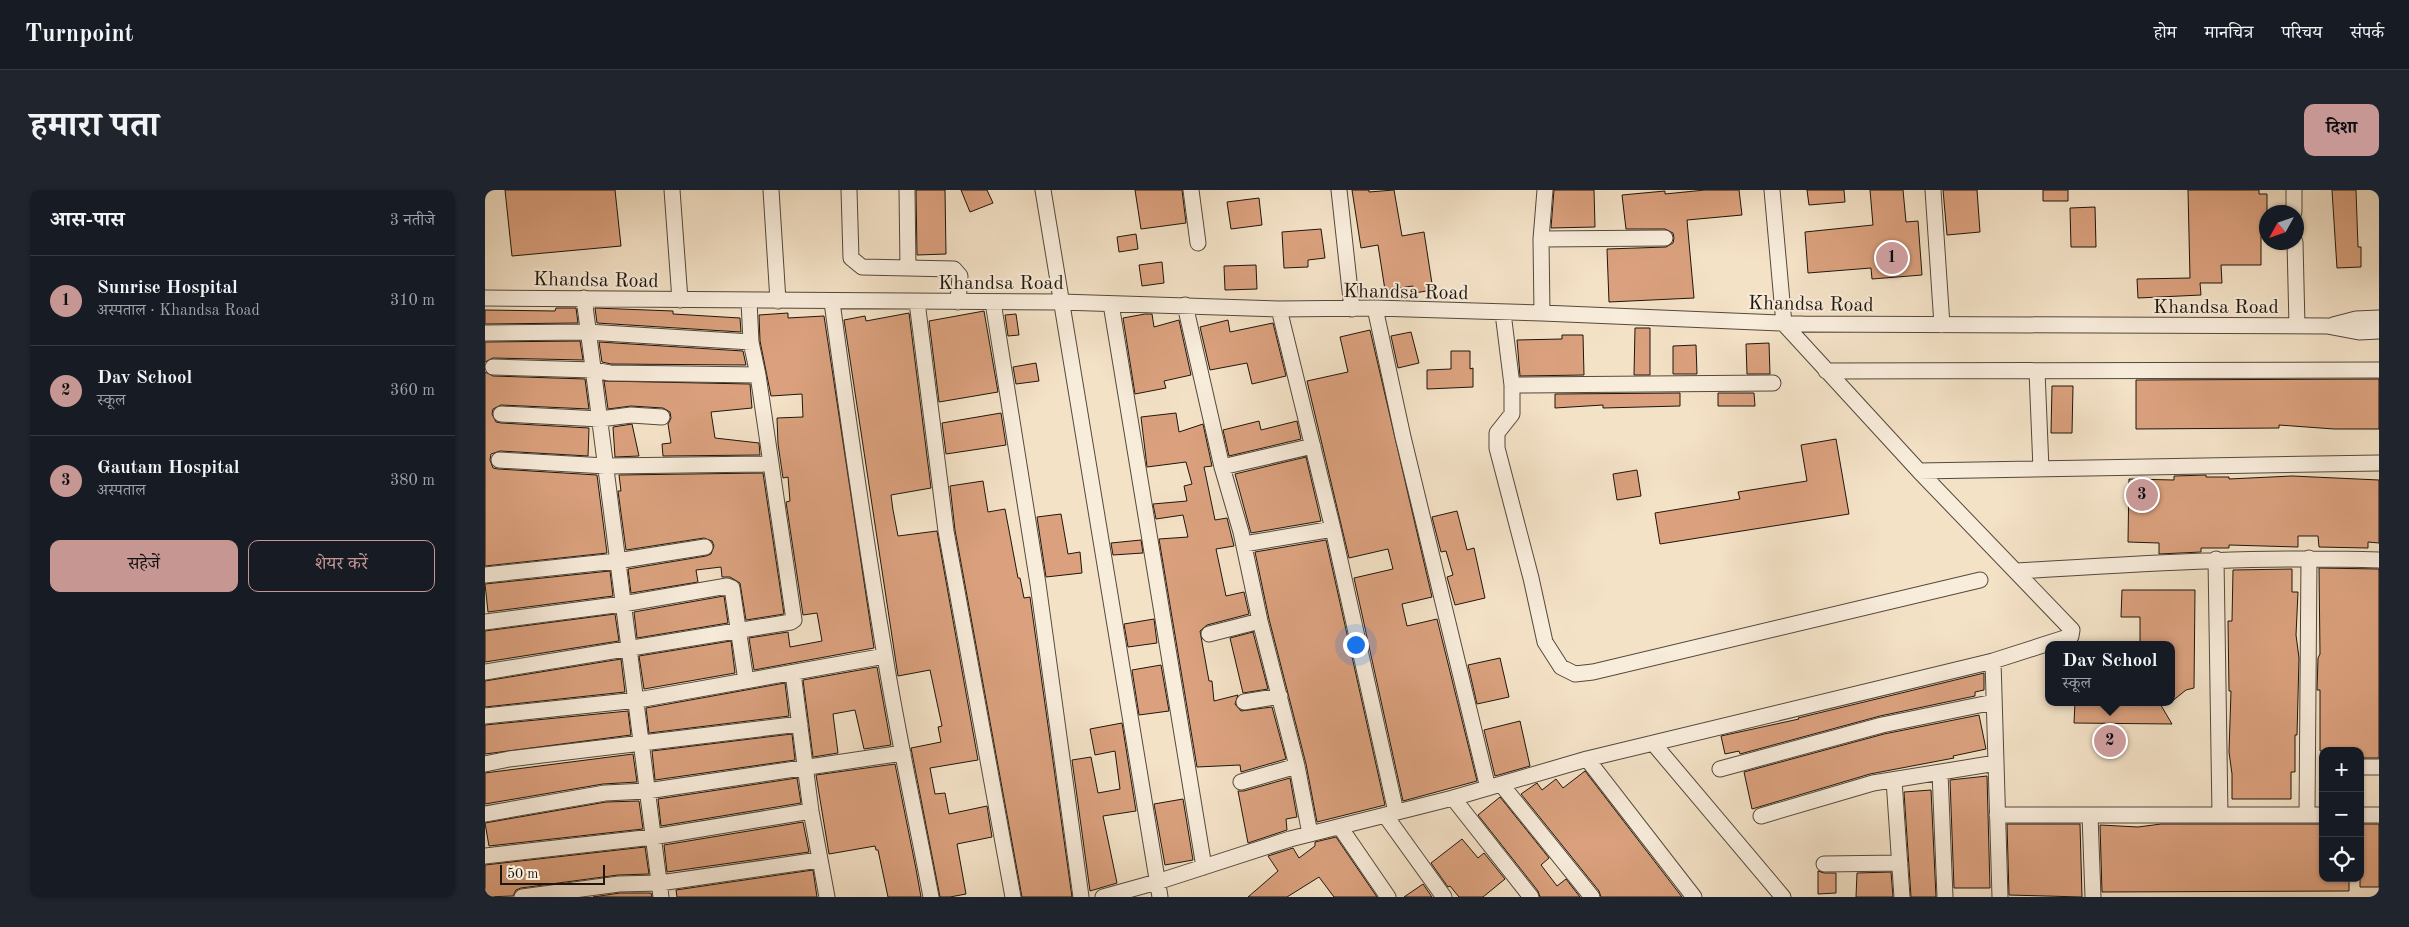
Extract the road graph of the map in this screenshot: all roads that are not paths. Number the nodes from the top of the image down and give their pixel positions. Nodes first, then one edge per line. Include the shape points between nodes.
1 (672, 190) edge
2 (771, 190) edge
3 (849, 190) edge
4 (907, 190) edge
5 (1043, 190) edge
6 (1191, 190) edge
7 (1339, 190) edge
8 (1545, 190) edge
9 (1772, 190) edge
10 (1933, 190) edge
11 (2293, 190) edge
12 (2294, 205) edge
13 (1665, 238) dead end
14 (1541, 239) junction
15 (1199, 243) dead end
16 (2295, 250) edge
17 (908, 268) junction
18 (485, 298) edge
19 (585, 298) junction
20 (680, 300) junction
21 (749, 301) junction
22 (778, 301) junction
23 (832, 302) junction
24 (917, 302) junction
25 (958, 302) junction
26 (993, 302) junction
27 (1061, 302) junction
28 (1111, 304) junction
29 (1185, 305) junction
30 (1375, 308) junction
31 (1279, 309) junction
32 (1352, 309) junction
33 (1503, 313) junction
34 (1542, 313) junction
35 (2379, 318) edge
36 (1784, 324) junction
37 (1942, 325) junction
38 (2297, 326) junction
39 (2327, 326) junction
40 (2379, 331) edge
41 (587, 332) junction
42 (486, 333) edge
43 (751, 342) junction
44 (493, 367) dead end
45 (593, 370) junction
46 (2379, 370) edge
47 (1826, 371) junction
48 (2037, 371) junction
49 (758, 375) junction
50 (1773, 383) dead end
51 (1512, 385) junction
52 (501, 414) dead end
53 (662, 417) dead end
54 (600, 419) junction
55 (1313, 446) junction
56 (499, 460) dead end
57 (2379, 463) edge
58 (769, 464) junction
59 (606, 466) junction
60 (1222, 467) junction
61 (2041, 468) junction
62 (1919, 470) junction
63 (1333, 529) junction
64 (1243, 544) junction
65 (705, 547) dead end
66 (2309, 558) junction
67 (2216, 559) junction
68 (2379, 560) edge
69 (617, 561) junction
70 (2017, 571) junction
71 (485, 575) edge
72 (1980, 580) dead end
73 (623, 604) junction
74 (1260, 621) junction
75 (485, 622) edge
76 (739, 630) junction
77 (1209, 634) dead end
78 (2061, 641) edge
79 (2045, 646) edge
80 (629, 649) junction
81 (885, 656) junction
82 (1993, 661) junction
83 (485, 672) edge
84 (793, 673) junction
85 (746, 681) junction
86 (1280, 696) junction
87 (637, 700) junction
88 (1244, 702) dead end
89 (1995, 702) junction
90 (485, 716) edge
91 (799, 724) junction
92 (642, 743) junction
93 (1653, 743) junction
94 (903, 753) junction
95 (1587, 759) junction
96 (1996, 763) junction
97 (485, 764) edge
98 (1297, 766) junction
99 (2315, 767) edge
100 (2364, 767) edge
101 (2379, 767) edge
102 (805, 768) junction
103 (1720, 770) dead end
104 (1940, 772) junction
105 (1894, 780) junction
106 (1241, 782) dead end
107 (1495, 786) junction
108 (647, 791) junction
109 (1453, 798) junction
110 (811, 811) junction
111 (485, 814) edge
112 (1390, 814) junction
113 (1997, 815) junction
114 (2090, 815) junction
115 (2220, 815) junction
116 (2307, 815) junction
117 (2319, 815) edge
118 (2364, 815) edge
119 (2379, 815) edge
120 (1761, 816) dead end
121 (1340, 828) junction
122 (1310, 834) junction
123 (653, 837) junction
124 (485, 856) edge
125 (819, 860) junction
126 (1900, 863) junction
127 (1824, 864) dead end
128 (1204, 867) junction
129 (661, 890) edge
130 (1159, 890) edge
131 (522, 897) edge
132 (827, 897) edge
133 (931, 897) edge
134 (1013, 897) edge
135 (1081, 897) edge
136 (1103, 897) edge
137 (1389, 897) edge
138 (1444, 897) edge
139 (1531, 897) edge
140 (1592, 897) edge
141 (1694, 897) edge
142 (1783, 897) edge
143 (1902, 897) edge
144 (1945, 897) edge
145 (2000, 897) edge
146 (2093, 897) edge

1 - 20 street
2 - 22 street
3 - 17 street via 851,258 862,267
4 - 17 street
5 - 27 street
6 - 15 street
7 - 32 street
8 - 14 street
9 - 36 street
10 - 37 street
11 - 12 street
13 - 14 street
14 - 34 street
16 - 38 street
17 - 25 street via 958,271
18 - 19 street, Khandsa Road
19 - 20 street, Khandsa Road
19 - 41 street
20 - 21 street, Khandsa Road
21 - 22 street, Khandsa Road
21 - 43 street
22 - 23 street, Khandsa Road
23 - 24 street, Khandsa Road
23 - 81 street via 864,533
24 - 25 street, Khandsa Road
24 - 134 street via 945,531
25 - 26 street, Khandsa Road
26 - 27 street, Khandsa Road
26 - 135 street via 1038,584
27 - 28 street, Khandsa Road
27 - 130 street
28 - 29 street, Khandsa Road
28 - 128 street
29 - 31 street, Khandsa Road
29 - 60 street
30 - 32 street, Khandsa Road
30 - 33 street, Khandsa Road
30 - 107 street via 1403,437
31 - 32 street, Khandsa Road
31 - 55 street
33 - 34 street, Khandsa Road
33 - 51 street
34 - 36 street, Khandsa Road
35 - 39 street, Khandsa Road via 2356,319
36 - 37 street, Khandsa Road
36 - 47 street
37 - 38 street, Khandsa Road
38 - 39 street, Khandsa Road
39 - 40 street, Khandsa Road via 2359,332
41 - 42 street
41 - 43 street
41 - 45 street
43 - 49 street
44 - 45 street
45 - 49 street
45 - 54 street
46 - 48 street
47 - 48 street
47 - 62 street
48 - 61 street
49 - 58 street
50 - 51 street
51 - 72 street via 1512,414 1497,434 1500,461 1545,642 1561,667 1575,674 1684,652
52 - 54 street
53 - 54 street via 631,415
54 - 59 street
55 - 60 street
55 - 63 street
56 - 59 street
57 - 61 street
58 - 59 street
58 - 76 street via 795,618 791,622
59 - 69 street
60 - 64 street
61 - 62 street
62 - 70 street
63 - 64 street
63 - 112 street
64 - 74 street
65 - 69 street
66 - 67 street
66 - 68 street
66 - 99 street
67 - 70 street
67 - 115 street
69 - 71 street
69 - 73 street
70 - 78 street via 2072,630 2073,634
73 - 75 street
73 - 76 street via 727,586 732,588
73 - 80 street
74 - 77 street
74 - 86 street
76 - 80 street
76 - 85 street
79 - 82 street
80 - 83 street
80 - 87 street
81 - 84 street
81 - 94 street
82 - 89 street
82 - 93 street
84 - 85 street
84 - 91 street
85 - 87 street
86 - 88 street
86 - 98 street
87 - 90 street
87 - 92 street
89 - 96 street
89 - 103 street via 1882,725
91 - 92 street
91 - 102 street
92 - 97 street
92 - 108 street
93 - 95 street
93 - 142 street
94 - 102 street
94 - 133 street
95 - 107 street
95 - 141 street
96 - 104 street
96 - 113 street
98 - 106 street
98 - 122 street
99 - 116 street
100 - 101 street
102 - 108 street
102 - 110 street
104 - 105 street
104 - 144 street
105 - 120 street
105 - 126 street
107 - 109 street
107 - 140 street
108 - 111 street via 605,793
108 - 123 street
109 - 112 street
109 - 139 street
110 - 123 street
110 - 125 street
112 - 121 street
112 - 138 street
113 - 114 street
113 - 145 street
114 - 115 street
114 - 146 street
115 - 116 street
116 - 117 street
118 - 119 street
121 - 122 street
121 - 137 street
122 - 128 street
123 - 124 street
123 - 129 street
125 - 129 street
125 - 132 street
126 - 127 street
126 - 143 street
128 - 130 street
129 - 131 street via 619,884
130 - 136 street

